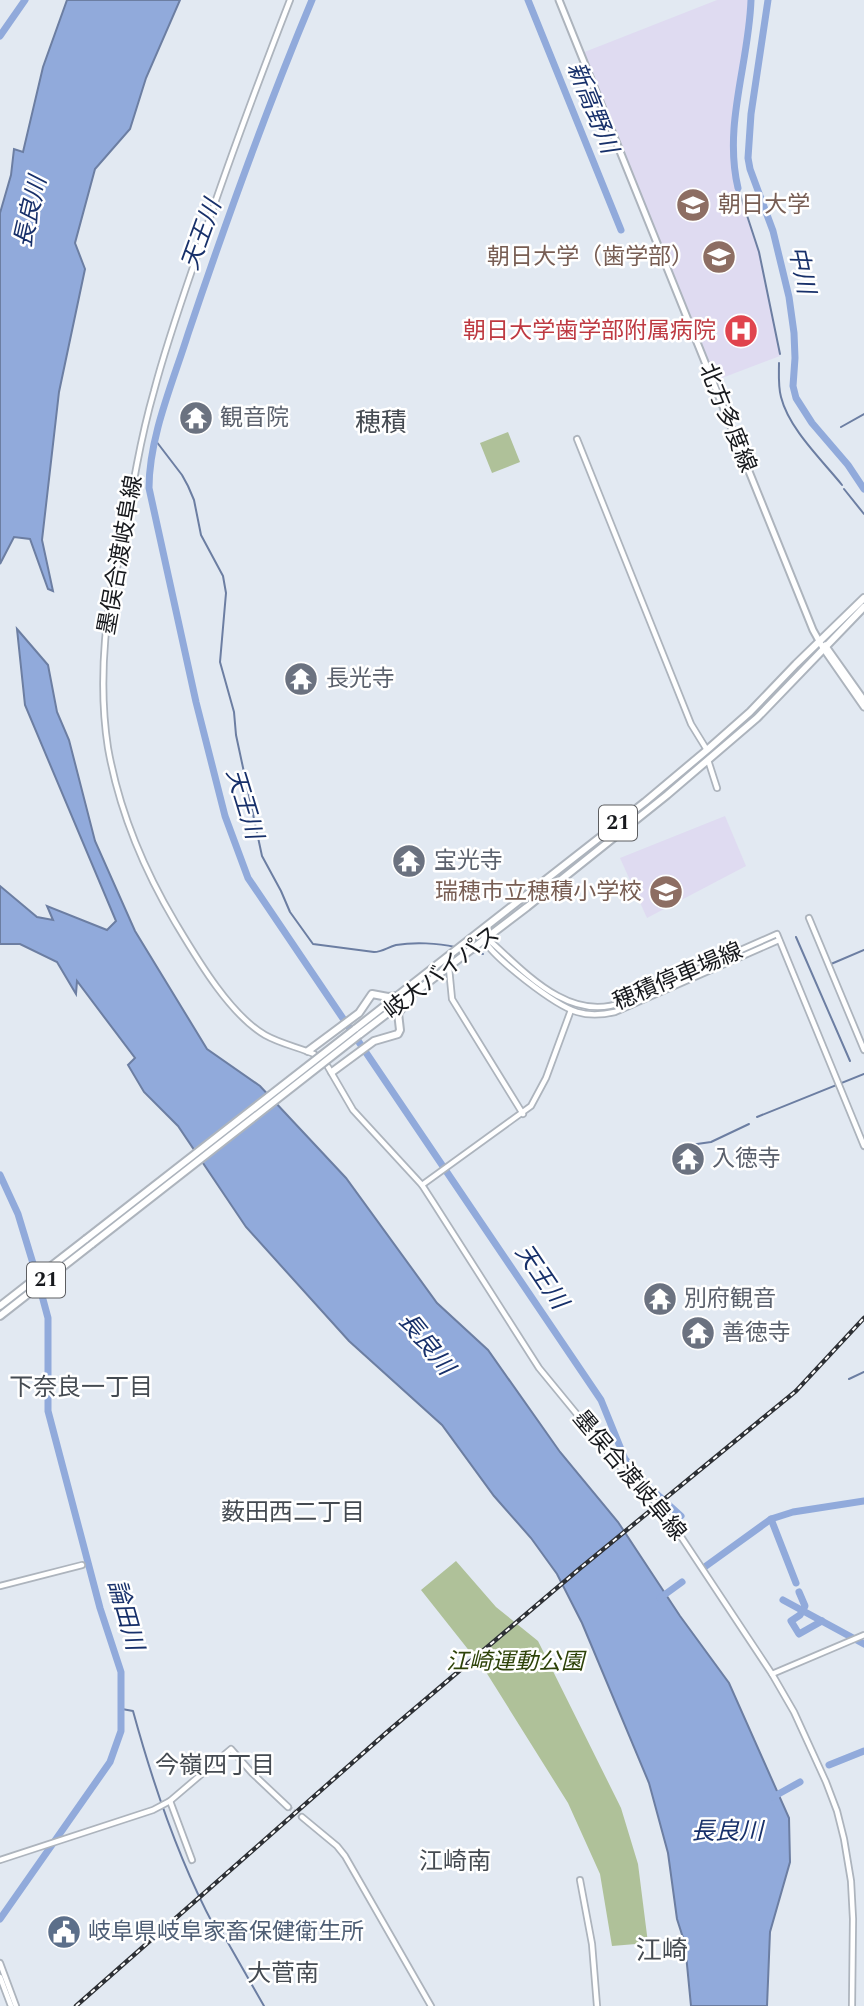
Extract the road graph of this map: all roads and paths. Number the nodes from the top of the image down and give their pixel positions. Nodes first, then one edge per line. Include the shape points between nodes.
1 (290, 0) edge
2 (558, 0) edge
3 (577, 439) dead end
4 (864, 598) edge
5 (864, 607) edge
6 (823, 645) junction
7 (864, 700) edge
8 (864, 707) edge
9 (707, 750) junction
10 (708, 760) junction
11 (717, 788) dead end
12 (809, 918) dead end
13 (480, 932) junction
14 (778, 937) junction
15 (486, 940) junction
16 (449, 968) junction
17 (420, 990) junction
18 (379, 994) junction
19 (399, 995) junction
20 (571, 1010) junction
21 (371, 1017) junction
22 (398, 1023) junction
23 (359, 1032) junction
24 (864, 1050) edge
25 (311, 1053) joint
26 (330, 1070) joint
27 (523, 1114) junction
28 (864, 1146) edge
29 (424, 1184) junction
30 (89, 1242) junction
31 (0, 1306) edge
32 (0, 1316) edge
33 (82, 1566) dead end
34 (0, 1586) edge
35 (864, 1635) edge
36 (772, 1674) junction
37 (170, 1801) junction
38 (288, 1807) tunnel mouth
39 (302, 1817) tunnel mouth
40 (0, 1860) edge
41 (192, 1860) dead end
42 (580, 1880) dead end
43 (0, 1963) edge
44 (0, 1978) edge
45 (13, 2006) edge
46 (431, 2006) edge
47 (597, 2006) edge
48 (852, 2006) edge

1 - 25 main road, 墨俣合渡岐阜線 via 246,110 154,390 111,587 104,701 108,747 126,820 171,915 206,971 242,1015 267,1036
2 - 6 main road, 北方多度線
3 - 9 main road via 691,724
4 - 6 highway, 岐大バイパス / 21
5 - 6 highway, 岐大バイパス / 21
6 - 7 main road
6 - 8 main road
6 - 9 highway, 岐大バイパス / 21
6 - 10 highway, 岐大バイパス / 21 via 757,718
9 - 13 highway, 岐大バイパス / 21
10 - 11 main road
10 - 15 highway, 岐大バイパス / 21
12 - 24 main road
13 - 15 main road, 穂積停車場線
13 - 19 highway, 岐大バイパス / 21
14 - 15 main road, 穂積停車場線 via 599,1009 562,998
14 - 20 main road, 穂積停車場線 via 615,1012 590,1015
14 - 28 main road
15 - 16 highway, 岐大バイパス / 21
15 - 20 main road, 穂積停車場線 via 508,965
16 - 17 highway, 岐大バイパス / 21
16 - 27 main road via 452,999
17 - 22 highway via 398,1013
17 - 23 highway, 岐大バイパス / 21
18 - 19 highway
18 - 21 highway via 383,1003
18 - 25 highway via 372,994 363,1009
19 - 21 highway, 岐大バイパス / 21
20 - 27 main road via 546,1078
21 - 23 highway, 岐大バイパス / 21
22 - 23 highway via 386,1020
22 - 26 highway via 396,1036 379,1038
23 - 30 highway, 岐大バイパス / 21, bridge
26 - 29 main road, 墨俣合渡岐阜線 via 362,1121
27 - 29 main road
29 - 36 main road, 墨俣合渡岐阜線 via 551,1385 626,1474 664,1511
30 - 31 highway, 岐大バイパス / 21
30 - 32 highway, 岐大バイパス / 21
33 - 34 main road
35 - 36 main road
36 - 48 main road, 墨俣合渡岐阜線 via 807,1737 844,1839 853,1919
37 - 38 main road via 231,1749
37 - 40 main road via 133,1818
37 - 41 main road
39 - 46 main road via 337,1846 349,1863
42 - 47 main road
43 - 45 main road
44 - 45 main road

